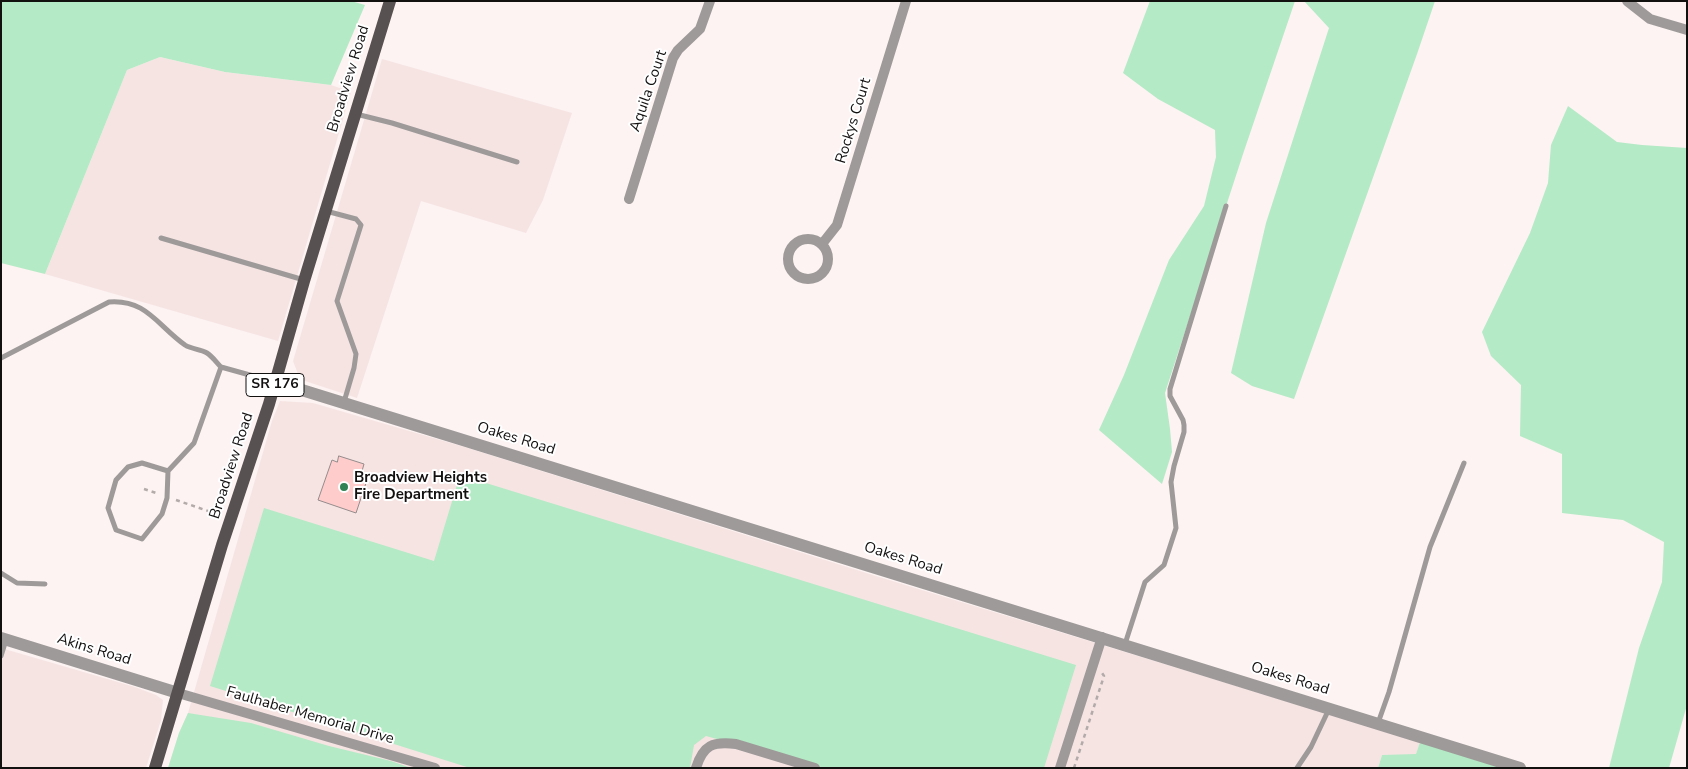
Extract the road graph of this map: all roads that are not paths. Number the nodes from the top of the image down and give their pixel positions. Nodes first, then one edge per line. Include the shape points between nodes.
1 (390, 1) edge
2 (710, 1) edge
3 (906, 1) edge
4 (1627, 1) edge
5 (1687, 30) edge
6 (355, 113) junction
7 (517, 162) dead end
8 (629, 199) dead end
9 (1226, 206) dead end
10 (326, 210) junction
11 (161, 238) dead end
12 (822, 244) dead end
13 (304, 281) junction
14 (1, 358) edge
15 (221, 367) junction
16 (276, 382) junction
17 (344, 403) junction
18 (1464, 463) dead end
19 (168, 471) junction
20 (1, 574) edge
21 (45, 584) dead end
22 (4, 638) edge
23 (1102, 638) junction
24 (1125, 644) junction
25 (1, 656) edge
26 (178, 692) junction
27 (1330, 708) junction
28 (1377, 723) junction
29 (154, 768) edge
30 (434, 768) edge
31 (696, 768) edge
32 (815, 768) edge
33 (1060, 768) edge
34 (1297, 768) edge
35 (1520, 768) edge

1 - 6 main road, Broadview Road / SR 176
2 - 8 street, Aquila Court via 700,29 673,58
3 - 12 street, Rockys Court via 837,225
4 - 5 street via 1650,19
6 - 7 lane
6 - 10 main road, Broadview Road / SR 176
9 - 24 lane via 1170,389 1170,396 1184,425 1171,482 1176,528 1164,565 1145,582
10 - 13 main road, Broadview Road / SR 176
10 - 17 lane via 356,219 361,225 337,301 356,354
11 - 13 lane
13 - 16 main road, Broadview Road / SR 176
14 - 15 lane via 109,302 121,301 142,309 186,346 207,353
15 - 16 lane
15 - 19 lane via 194,443
16 - 17 street, Oakes Road
16 - 26 main road, Broadview Road / SR 176
17 - 23 street, Oakes Road
18 - 28 lane via 1430,547 1389,692
19 - 19 lane via 142,463 128,467 116,480 108,508 116,530 142,539 162,514 167,497
20 - 21 lane via 18,583
22 - 25 lane
22 - 26 street, Akins Road
23 - 24 street, Oakes Road
23 - 33 street
24 - 27 street, Oakes Road
26 - 29 main road, Broadview Road / SR 176
26 - 30 street, Faulhaber Memorial Drive
27 - 28 street, Oakes Road
27 - 34 lane
28 - 35 street, Oakes Road
31 - 32 street via 706,749 723,742

